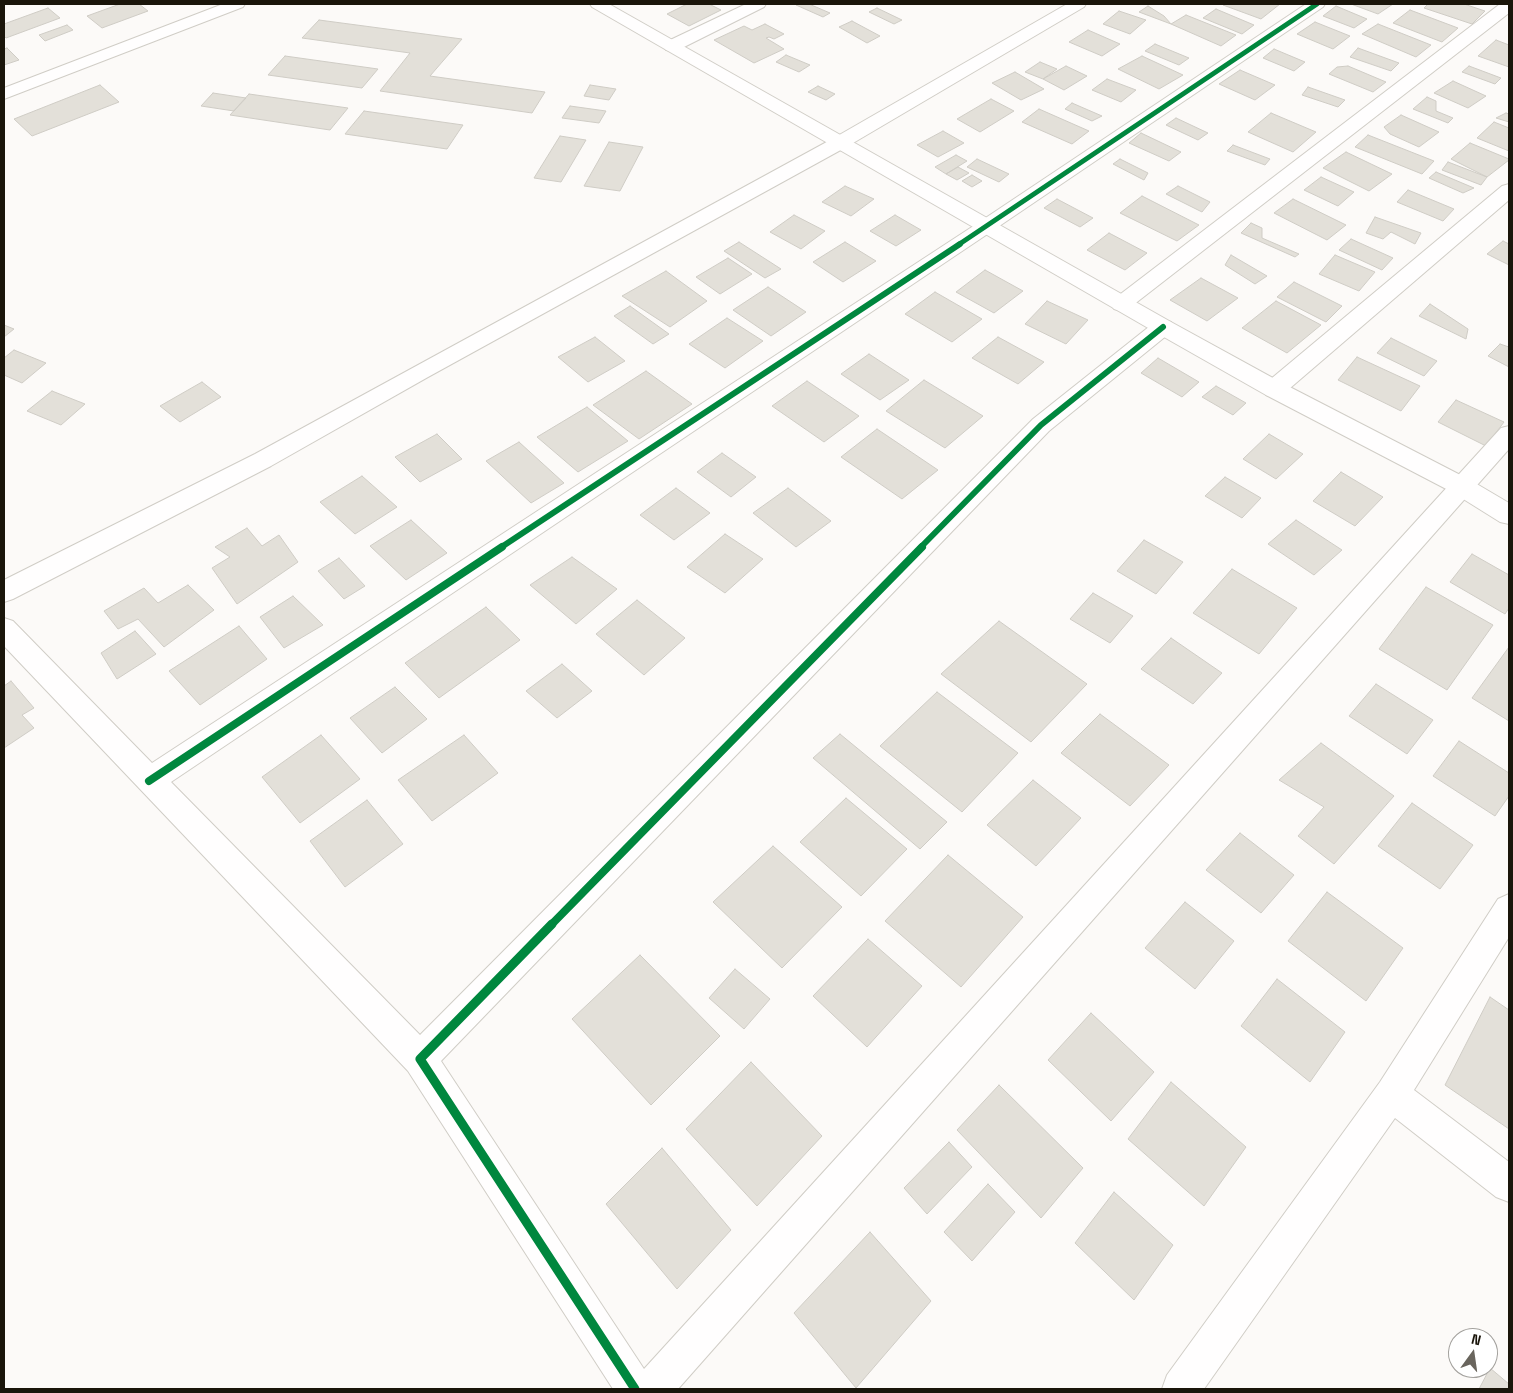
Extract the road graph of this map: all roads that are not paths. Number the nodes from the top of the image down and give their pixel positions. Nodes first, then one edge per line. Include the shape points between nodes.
1 (237, 4) edge
2 (598, 4) edge
3 (758, 4) edge
4 (1078, 4) edge
5 (1317, 4) edge
6 (1509, 5) edge
7 (672, 46) junction
8 (4, 94) edge
9 (841, 142) junction
10 (1509, 190) edge
11 (985, 227) junction
12 (1121, 304) junction
13 (1163, 327) junction
14 (1274, 389) junction
15 (1509, 434) edge
16 (1462, 486) junction
17 (1509, 515) edge
18 (4, 592) edge
19 (4, 630) edge
20 (149, 781) junction
21 (1509, 908) edge
22 (420, 1059) junction
23 (1392, 1094) junction
24 (1509, 1184) edge
25 (635, 1389) edge
26 (652, 1389) edge
27 (1181, 1389) edge

1 - 8 street
2 - 7 street
3 - 7 street
4 - 9 street
5 - 11 street
6 - 12 street
7 - 9 street
9 - 11 street
9 - 18 street via 263,460
10 - 14 street
11 - 12 street
11 - 20 street
12 - 13 street
13 - 14 street
13 - 22 street via 1042,425
14 - 16 street
15 - 16 street
16 - 17 street
16 - 26 street
19 - 20 street
20 - 22 street
21 - 23 street
22 - 25 street
23 - 24 street
23 - 27 street

